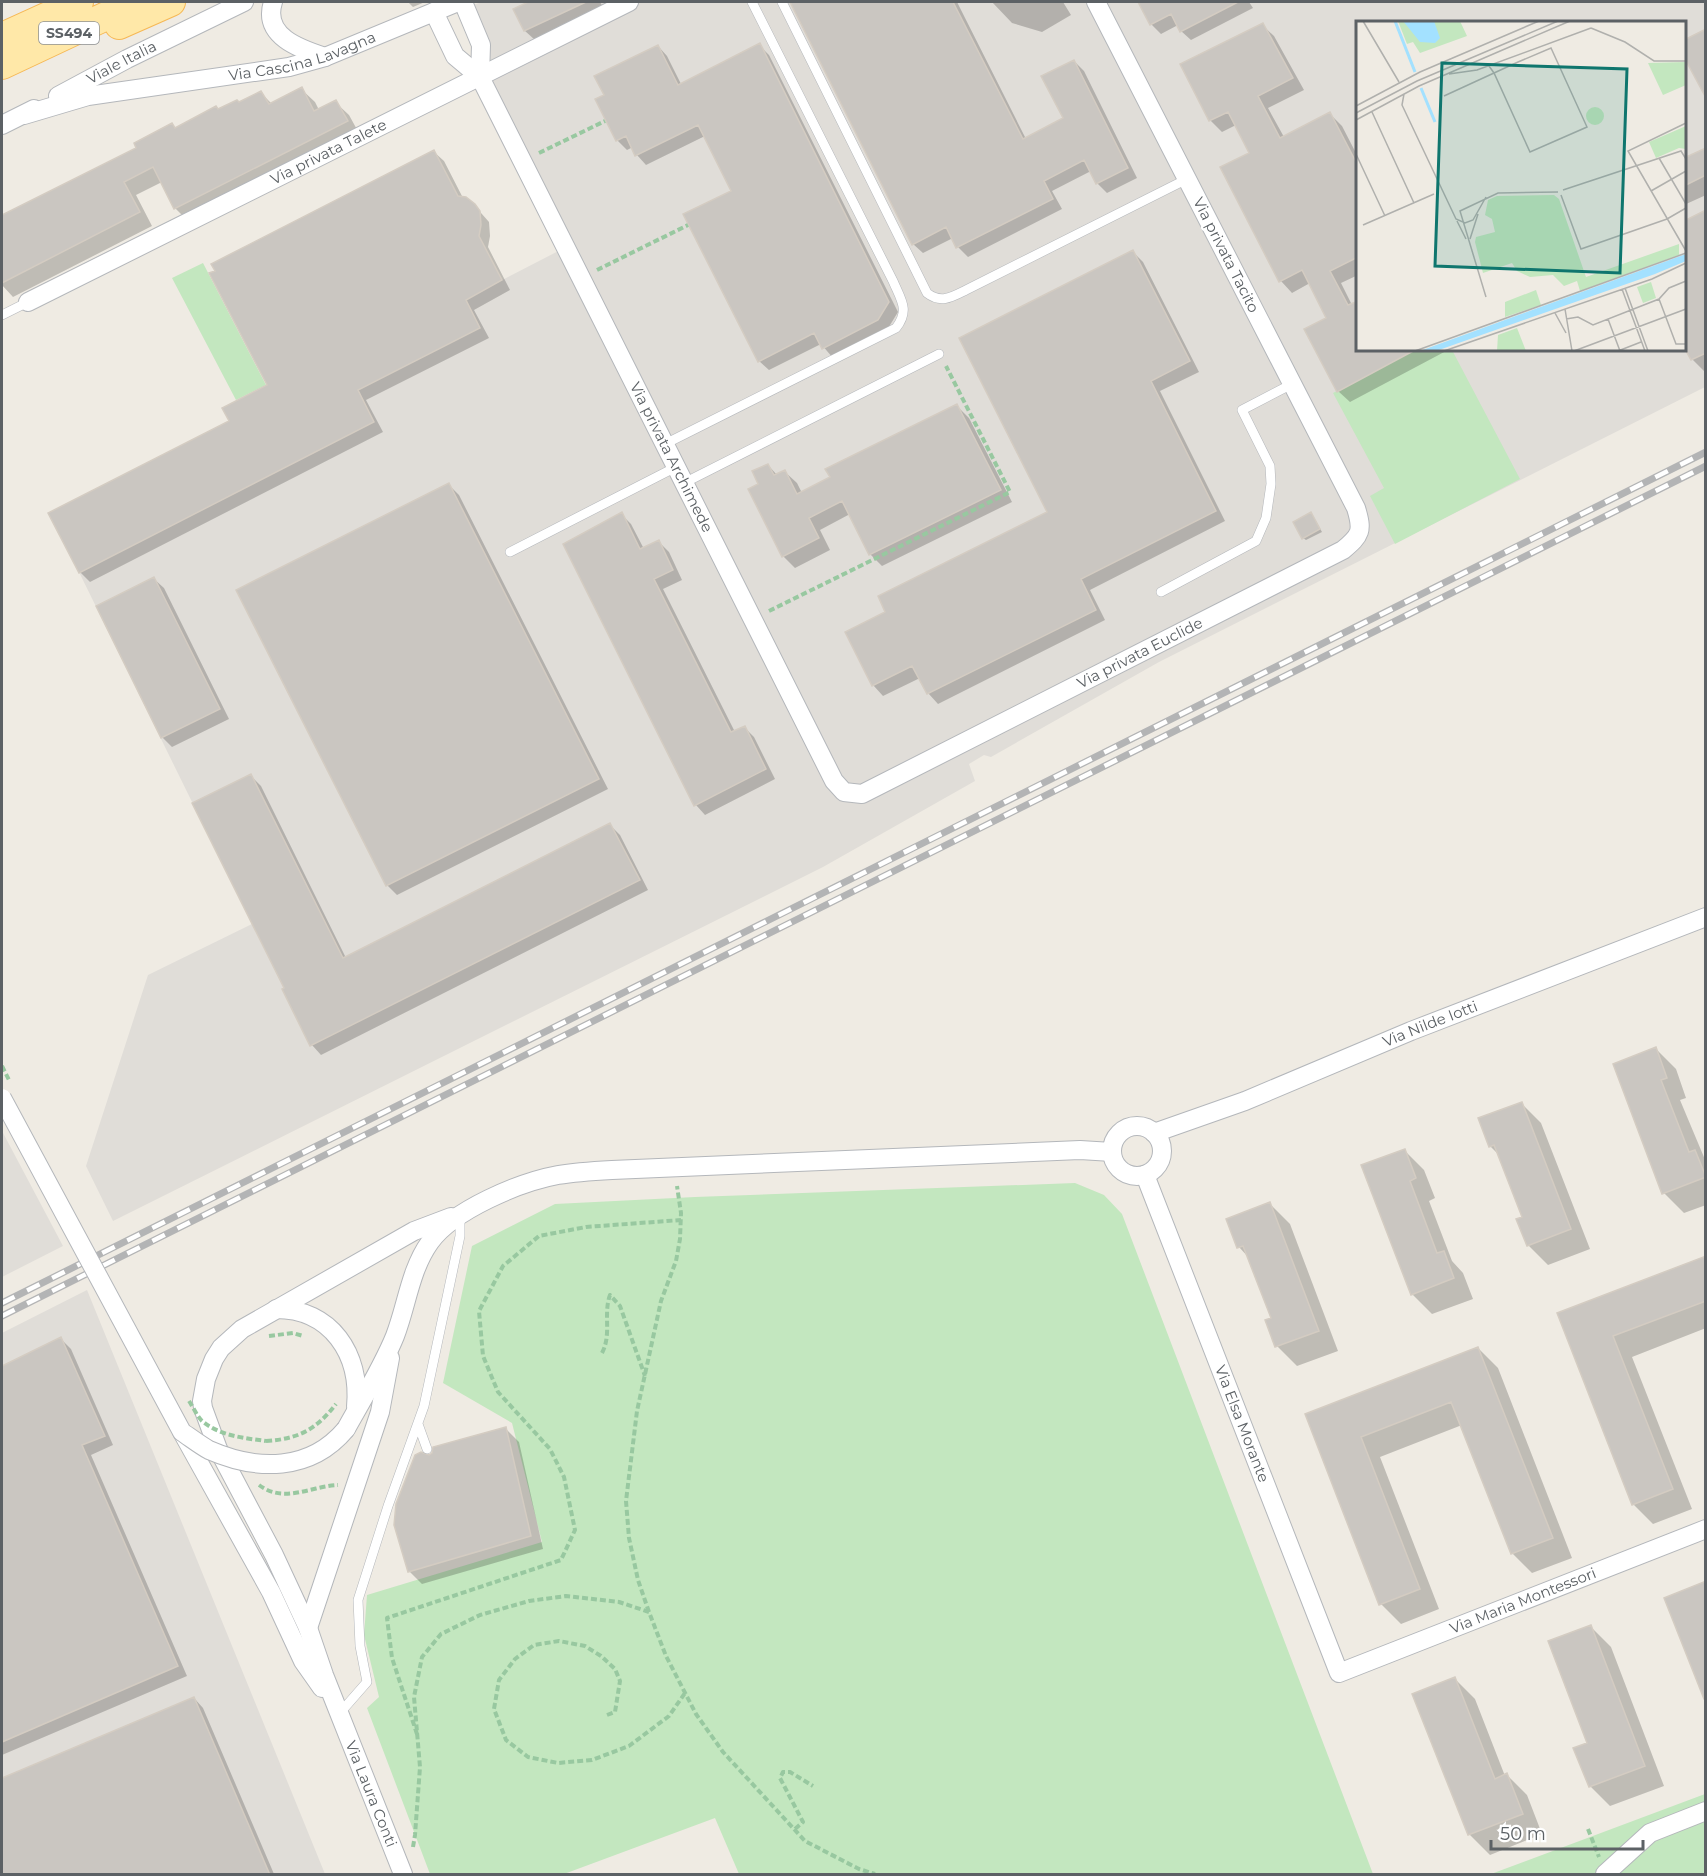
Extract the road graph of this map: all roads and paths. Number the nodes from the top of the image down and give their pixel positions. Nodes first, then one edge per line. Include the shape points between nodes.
1 (79, 2) edge
2 (136, 2) edge
3 (171, 2) edge
4 (244, 2) edge
5 (273, 2) edge
6 (458, 2) edge
7 (463, 2) edge
8 (629, 2) edge
9 (752, 2) edge
10 (782, 2) edge
11 (1096, 2) edge
12 (434, 12) junction
13 (2, 37) edge
14 (50, 42) junction
15 (325, 57) junction
16 (127, 59) junction
17 (2, 64) edge
18 (480, 77) junction
19 (141, 88) junction
20 (24, 114) junction
21 (605, 121) dead end
22 (2, 125) edge
23 (522, 161) junction
24 (1187, 179) junction
25 (688, 225) dead end
26 (581, 277) junction
27 (28, 302) joint
28 (2, 315) edge
29 (939, 354) joint
30 (1293, 384) junction
31 (665, 444) junction
32 (680, 475) junction
33 (1356, 508) joint
34 (510, 552) dead end
35 (1161, 592) dead end
36 (753, 620) junction
37 (891, 781) joint
38 (1706, 917) edge
39 (2, 1066) edge
40 (6, 1091) edge
41 (1154, 1133) junction
42 (1112, 1152) junction
43 (1145, 1175) junction
44 (676, 1186) dead end
45 (460, 1214) junction
46 (681, 1220) junction
47 (276, 1309) junction
48 (308, 1337) dead end
49 (394, 1337) junction
50 (262, 1338) dead end
51 (602, 1353) dead end
52 (645, 1376) junction
53 (338, 1393) dead end
54 (356, 1412) junction
55 (418, 1424) junction
56 (182, 1432) junction
57 (266, 1441) dead end
58 (427, 1449) dead end
59 (255, 1480) dead end
60 (343, 1485) dead end
61 (1706, 1528) edge
62 (649, 1612) junction
63 (308, 1628) junction
64 (1339, 1673) joint
65 (686, 1693) junction
66 (339, 1714) junction
67 (607, 1715) dead end
68 (417, 1734) junction
69 (813, 1786) dead end
70 (1706, 1810) edge
71 (795, 1829) junction
72 (1588, 1829) dead end
73 (412, 1848) dead end
74 (1605, 1874) edge
75 (403, 1875) edge
76 (875, 1875) edge

1 - 13 main road, SS494
2 - 14 main road, SS494
3 - 14 main road via 122,24
4 - 16 street, Viale Italia
5 - 15 street via 273,25 283,39
6 - 12 street, Via Cascina Lavagna
7 - 18 street via 482,45
8 - 18 street, Via privata Talete
9 - 31 lane via 905,310 896,328
10 - 24 lane via 927,293 934,298 946,300
11 - 24 street, Via privata Tacito
12 - 15 street, Via Cascina Lavagna
12 - 18 street via 455,56
14 - 17 main road, SS494
15 - 19 street, Via Cascina Lavagna via 289,67
16 - 19 street via 124,71 129,82
16 - 20 street, Viale Italia
18 - 23 street, Via privata Archimede
18 - 27 street, Via privata Talete
19 - 20 street, Via Cascina Lavagna via 88,96
20 - 22 street, Viale Italia
21 - 23 path
23 - 26 street, Via privata Archimede
24 - 30 street, Via privata Tacito
25 - 26 path
26 - 31 street, Via privata Archimede
27 - 28 lane
29 - 32 lane
29 - 36 path via 1010,492
30 - 33 street, Via privata Tacito
30 - 35 lane via 1242,410 1270,466 1270,501 1256,541
31 - 32 street, Via privata Archimede
32 - 34 lane
32 - 36 street, Via privata Archimede
33 - 37 street, Via privata Euclide via 1361,530 1342,550
36 - 37 street, Via privata Archimede via 834,781 844,792 862,794
38 - 41 street, Via Nilde Iotti via 1411,1031 1245,1101
39 - 40 path
40 - 56 street, bridge
41 - 42 street via 1139,1126 1123,1130
41 - 43 street via 1160,1141 1160,1162
42 - 43 street via 1123,1171
42 - 45 street via 1080,1150 578,1172 538,1180
43 - 64 street, Via Elsa Morante
44 - 46 path
45 - 47 street via 414,1231
45 - 49 street via 424,1251
45 - 55 lane via 460,1236
46 - 52 path via 676,1261 661,1301
46 - 68 path via 586,1227 539,1236 503,1266 479,1311 483,1356 498,1392 550,1449 564,1477 575,1530 561,1560 387,1618 392,1658
47 - 54 street via 310,1315 340,1339 354,1370
47 - 63 street via 252,1322 221,1348 206,1379 202,1401 218,1449
48 - 50 path via 293,1333
49 - 54 street
49 - 63 street via 380,1412
51 - 52 path via 608,1342 610,1295 620,1306
52 - 62 path via 626,1500 629,1538
53 - 57 path via 336,1404 324,1420 308,1431 286,1440
54 - 56 street, bridge via 339,1438 298,1462 264,1465 238,1460 208,1449
55 - 58 lane
55 - 66 lane via 358,1600 360,1646 367,1682
56 - 66 street via 271,1592 303,1661
59 - 60 path via 271,1493 284,1495
61 - 64 street, Via Maria Montessori
62 - 65 path
62 - 68 path via 619,1602 566,1596 480,1614 441,1634 422,1657 414,1697
63 - 66 street
65 - 67 path via 669,1716 628,1746 592,1760 558,1763 528,1757 506,1740 494,1709 499,1680 515,1659 534,1646 559,1641 585,1646 615,1669 620,1681 615,1712
65 - 71 path via 723,1752
66 - 75 street, Via Laura Conti
68 - 73 path via 420,1767
69 - 71 path via 790,1772 783,1772 780,1778 803,1822
70 - 74 street via 1650,1833
71 - 76 path via 805,1840
72 - 74 path

